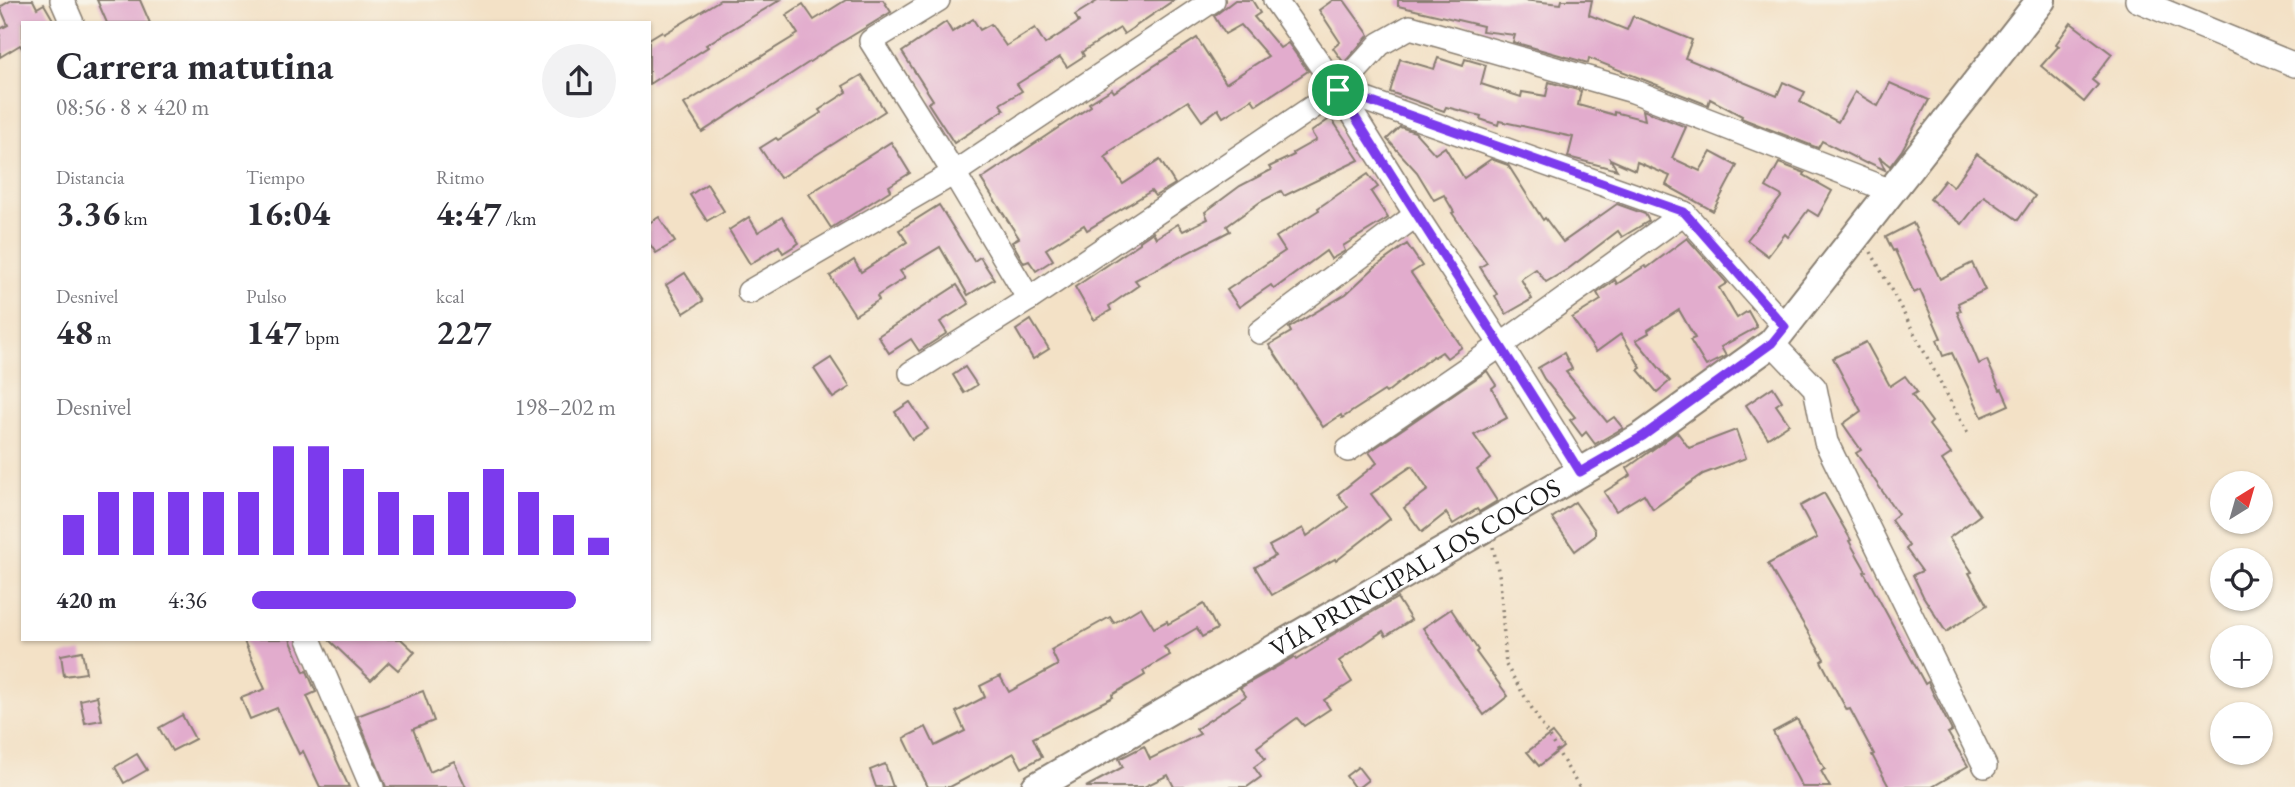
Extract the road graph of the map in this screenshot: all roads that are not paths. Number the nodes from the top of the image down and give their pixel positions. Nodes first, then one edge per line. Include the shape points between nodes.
1 (62, 0) edge
2 (938, 0) edge
3 (1213, 0) edge
4 (1276, 0) edge
5 (2041, 0) edge
6 (2137, 0) edge
7 (71, 21) edge
8 (2295, 65) edge
9 (1338, 90) junction
10 (954, 173) junction
11 (1891, 191) junction
12 (1684, 212) junction
13 (1416, 215) junction
14 (749, 292) dead end
15 (1029, 299) junction
16 (1260, 332) dead end
17 (1779, 335) junction
18 (1501, 345) junction
19 (911, 373) dead end
20 (1348, 450) dead end
21 (1580, 472) junction
22 (310, 641) edge
23 (1985, 766) dead end
24 (372, 787) edge
25 (1036, 787) edge

1 - 7 street
2 - 10 street via 871,41
3 - 10 street
4 - 9 street
5 - 11 street, VÍA PRINCIPAL LOS COCOS
6 - 8 street
9 - 11 street via 1380,44 1410,27 1633,91
9 - 12 street
9 - 13 street
9 - 15 street
10 - 14 street
10 - 15 street
11 - 17 street, VÍA PRINCIPAL LOS COCOS
12 - 17 street
12 - 18 street
13 - 16 street
13 - 18 street
15 - 19 street
17 - 21 street, VÍA PRINCIPAL LOS COCOS via 1643,436
17 - 23 street via 1815,388 1826,442
18 - 20 street
18 - 21 street
21 - 25 street, VÍA PRINCIPAL LOS COCOS
22 - 24 street

